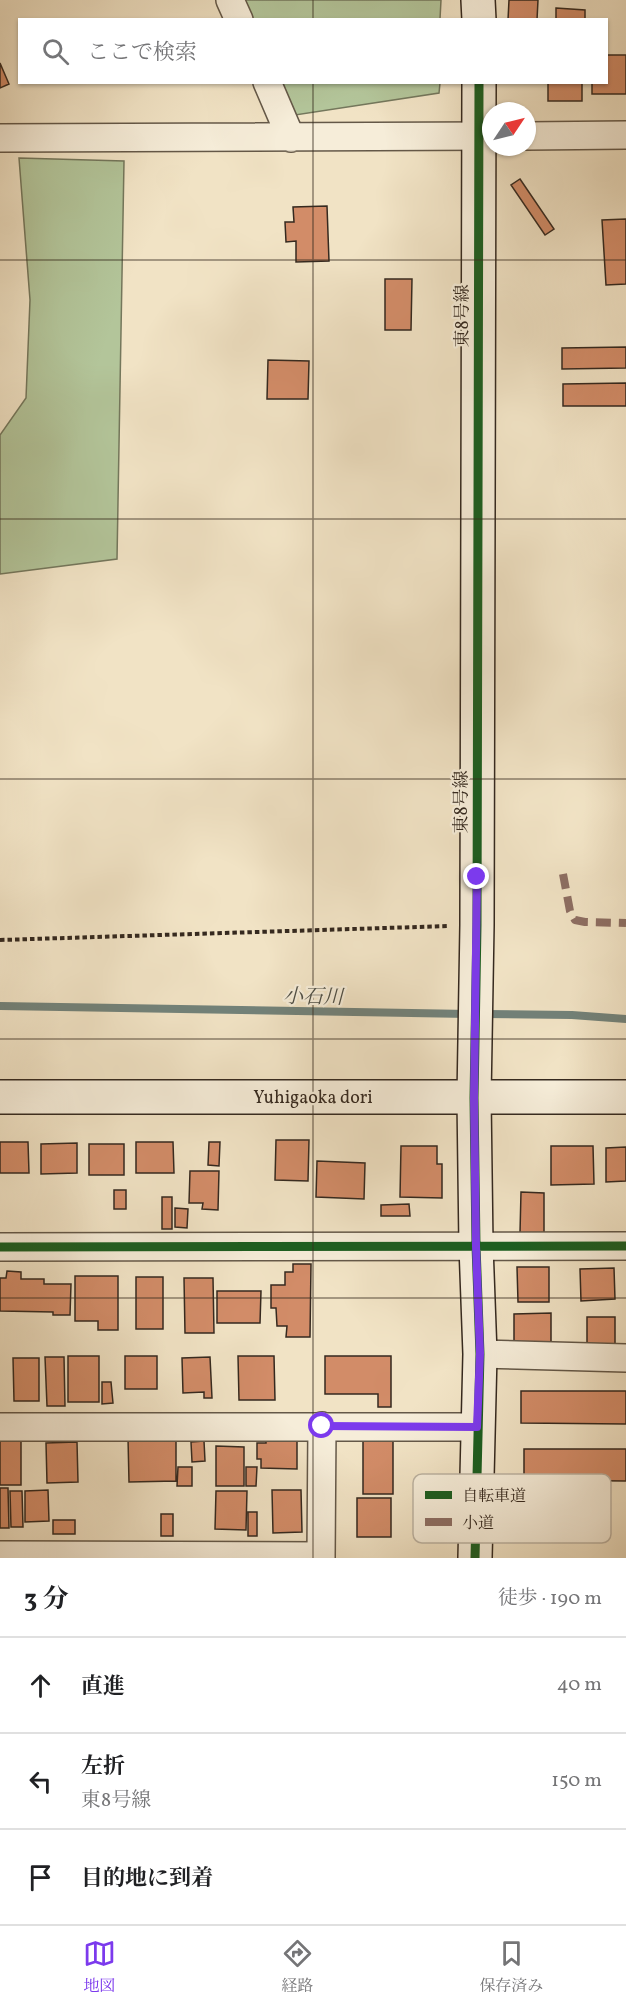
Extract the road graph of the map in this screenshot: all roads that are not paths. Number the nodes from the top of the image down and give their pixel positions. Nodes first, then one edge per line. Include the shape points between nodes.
1 (230, 0) edge
2 (478, 0) edge
3 (238, 18) edge
4 (479, 18) edge
5 (268, 84) edge
6 (479, 84) edge
7 (482, 109) edge
8 (626, 135) edge
9 (482, 136) edge
10 (536, 136) edge
11 (0, 138) edge
12 (291, 138) junction
13 (485, 156) edge
14 (0, 1097) edge
15 (626, 1097) edge
16 (474, 1098) junction
17 (476, 1246) junction
18 (626, 1246) edge
19 (0, 1247) edge
20 (480, 1353) junction
21 (626, 1358) edge
22 (322, 1426) junction
23 (0, 1427) edge
24 (477, 1427) junction
25 (476, 1474) edge
26 (475, 1543) edge
27 (0, 1555) edge
28 (321, 1557) edge
29 (475, 1558) edge

1 - 3 street
2 - 4 street
5 - 12 street
6 - 7 street, 東8号線
8 - 10 street
9 - 12 street
11 - 12 street
13 - 16 street, 東8号線
14 - 16 street, Yuhigaoka dori
15 - 16 street, Yuhigaoka dori
16 - 17 street, 東8号線
17 - 18 street
17 - 19 street
17 - 20 street, 東8号線
20 - 21 street
20 - 24 street, 東8号線
22 - 23 street
22 - 24 street
22 - 28 street
24 - 25 street, 東8号線
26 - 29 street, 東8号線
27 - 28 street

